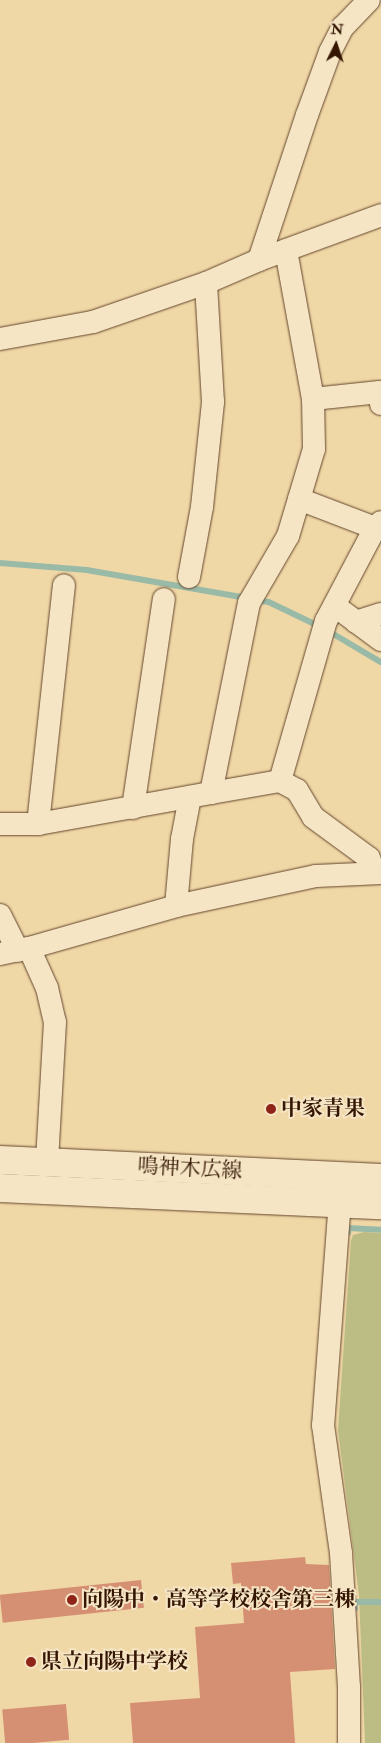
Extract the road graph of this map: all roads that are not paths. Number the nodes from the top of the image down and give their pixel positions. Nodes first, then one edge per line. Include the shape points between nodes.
1 (369, 0) edge
2 (381, 215) edge
3 (286, 250) junction
4 (259, 260) junction
5 (206, 283) junction
6 (0, 338) edge
7 (314, 399) junction
8 (381, 404) edge
9 (299, 499) junction
10 (378, 525) edge
11 (189, 577) dead end
12 (64, 585) dead end
13 (164, 599) dead end
14 (335, 606) junction
15 (381, 614) edge
16 (356, 622) junction
17 (381, 640) edge
18 (280, 781) junction
19 (200, 795) junction
20 (133, 808) junction
21 (0, 824) edge
22 (38, 824) junction
23 (378, 872) edge
24 (176, 906) junction
25 (0, 915) edge
26 (16, 951) edge
27 (0, 1160) edge
28 (47, 1162) junction
29 (342, 1176) junction
30 (381, 1178) edge
31 (0, 1188) edge
32 (339, 1203) junction
33 (381, 1205) edge
34 (350, 1743) edge

1 - 4 street via 343,27 330,52
2 - 3 street
3 - 4 street
3 - 7 street
4 - 5 street
5 - 6 street via 93,322
5 - 11 street via 213,402 202,507
7 - 8 street via 380,392
7 - 9 street via 314,449
9 - 10 street
9 - 19 street via 288,536 248,603
10 - 14 street
12 - 22 street
13 - 20 street
14 - 16 street
14 - 18 street via 326,621
15 - 16 street
16 - 17 street
18 - 19 street
18 - 23 street via 297,790 313,817 369,858
19 - 20 street
19 - 24 street via 182,839
20 - 22 street
21 - 22 street
23 - 24 street via 316,876
24 - 26 street
25 - 26 street
26 - 28 street via 47,988 55,1022
27 - 28 main road, 鳴神木広線
28 - 29 main road, 鳴神木広線
29 - 30 main road, 鳴神木広線
29 - 32 street
31 - 32 main road, 鳴神木広線
32 - 33 main road, 鳴神木広線
32 - 34 street via 323,1425 341,1553

